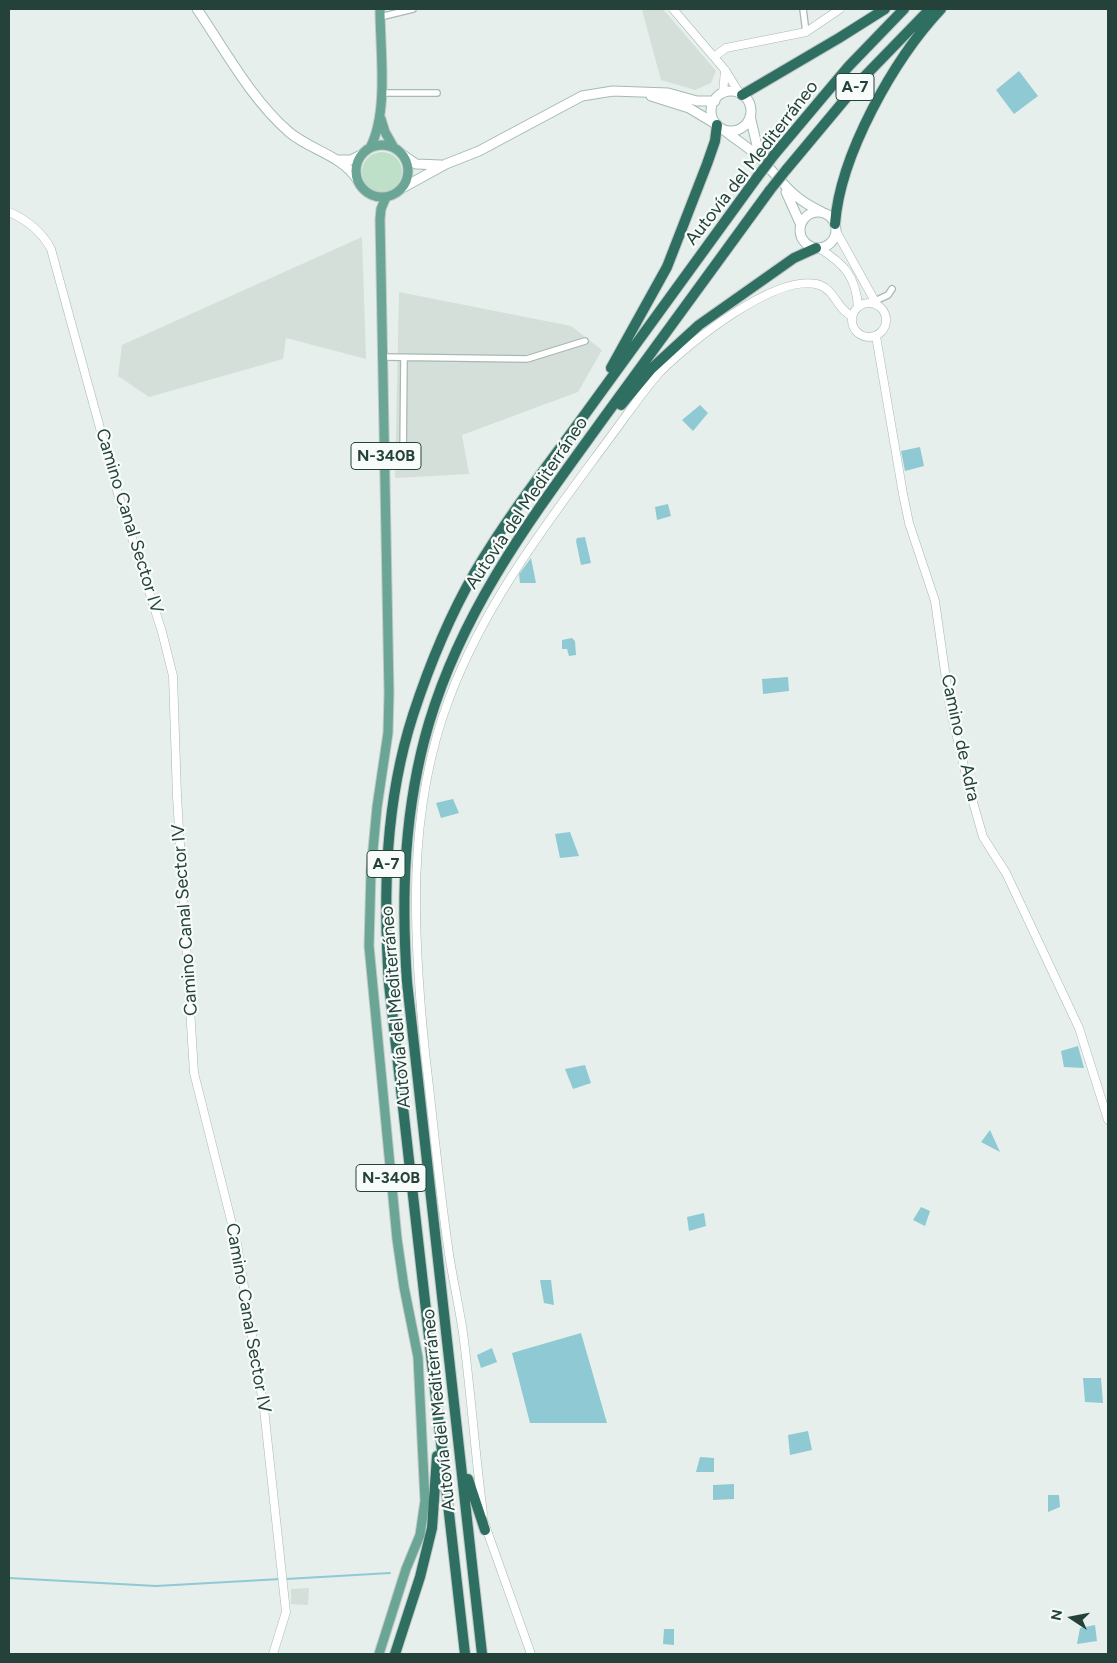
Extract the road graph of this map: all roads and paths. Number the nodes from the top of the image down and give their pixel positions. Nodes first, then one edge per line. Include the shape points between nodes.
1 (197, 9) edge
2 (374, 9) edge
3 (413, 9) edge
4 (673, 9) edge
5 (803, 9) edge
6 (840, 9) edge
7 (885, 9) edge
8 (904, 9) edge
9 (930, 9) edge
10 (941, 9) edge
11 (380, 11) edge
12 (806, 32) junction
13 (714, 57) junction
14 (725, 70) junction
15 (437, 92) dead end
16 (638, 92) junction
17 (381, 93) junction
18 (724, 93) junction
19 (741, 94) junction
20 (715, 101) junction
21 (381, 116) junction
22 (750, 116) junction
23 (719, 126) junction
24 (370, 148) junction
25 (394, 148) junction
26 (361, 155) junction
27 (403, 155) junction
28 (760, 158) junction
29 (337, 160) junction
30 (446, 164) junction
31 (357, 179) junction
32 (404, 187) junction
33 (784, 187) junction
34 (372, 196) junction
35 (386, 198) junction
36 (9, 212) edge
37 (822, 212) junction
38 (380, 219) junction
39 (800, 223) junction
40 (836, 227) junction
41 (818, 248) junction
42 (892, 289) dead end
43 (876, 303) junction
44 (858, 307) junction
45 (852, 316) junction
46 (876, 336) junction
47 (585, 342) dead end
48 (384, 358) junction
49 (404, 358) junction
50 (559, 450) junction
51 (403, 461) dead end
52 (573, 461) junction
53 (1108, 1120) edge
54 (436, 1405) junction
55 (458, 1436) junction
56 (485, 1530) junction
57 (273, 1654) edge
58 (379, 1654) edge
59 (395, 1654) edge
60 (465, 1654) edge
61 (482, 1654) edge
62 (531, 1654) edge

1 - 29 main road via 274,118 303,143
2 - 11 street
3 - 11 street
4 - 13 street
5 - 12 street
6 - 12 street
7 - 19 highway
8 - 50 highway, Autovía del Mediterráneo / A-7, bridge via 842,74 774,155
9 - 52 highway, Autovía del Mediterráneo / A-7, bridge via 855,86 770,190
10 - 40 highway via 900,61 883,91 842,180
11 - 17 main road
12 - 13 street via 726,48
13 - 14 street
14 - 18 street
14 - 19 street
15 - 17 street
16 - 20 main road
16 - 23 main road via 689,108
16 - 30 main road via 613,91 582,96 479,151
17 - 21 main road
18 - 19 main road
18 - 20 main road
19 - 22 main road via 749,104
20 - 23 main road via 711,112
21 - 24 main road
21 - 25 main road
22 - 23 main road via 748,122 737,130
22 - 28 main road
23 - 28 main road
23 - 50 highway via 667,267 632,333
24 - 25 main road via 378,145
24 - 26 main road
25 - 27 main road
26 - 29 main road via 351,160
26 - 31 main road via 357,163
27 - 30 main road via 416,164
27 - 32 main road via 409,171
28 - 33 main road
29 - 31 main road
30 - 32 main road
31 - 34 main road, N-340B
32 - 35 main road
33 - 37 main road
33 - 39 main road
34 - 35 main road
34 - 38 main road, N-340B
35 - 38 main road, N-340B
36 - 57 street, Camino Canal Sector IV via 35,228 52,249 118,494 174,676 177,796 194,1073 237,1244 264,1409 286,1612
37 - 39 main road via 806,215
37 - 40 main road via 828,214
38 - 48 main road, N-340B
39 - 41 main road via 802,240
40 - 41 main road via 829,244
40 - 43 street
41 - 44 street via 842,264 850,275 857,292
41 - 52 highway via 781,266 673,347
42 - 43 street
43 - 44 street
43 - 46 street via 886,319 884,329
44 - 45 street
45 - 46 street via 853,327 860,335
45 - 56 street via 844,312 825,287 810,283 792,284 768,293 722,322 691,344 661,372 529,548 492,606 447,703 423,801 414,900 416,955 439,1179 463,1331
46 - 53 street, Camino de Adra via 903,494 909,523 935,601 950,707 968,788 983,836 1006,873 1079,1028
47 - 49 street via 528,359
48 - 49 street
48 - 58 main road, N-340B via 388,733 371,870 369,946 397,1239 418,1357 425,1501 420,1535
49 - 51 street
50 - 54 highway, Autovía del Mediterráneo / A-7 via 476,571 441,638 412,716 391,819 385,899 389,984
52 - 55 highway, Autovía del Mediterráneo / A-7 via 491,580 458,646 429,722 409,821 403,899 406,982
54 - 59 highway via 437,1461 432,1528
54 - 60 highway, Autovía del Mediterráneo / A-7
55 - 56 highway via 474,1503
55 - 61 highway, Autovía del Mediterráneo / A-7
56 - 62 street

